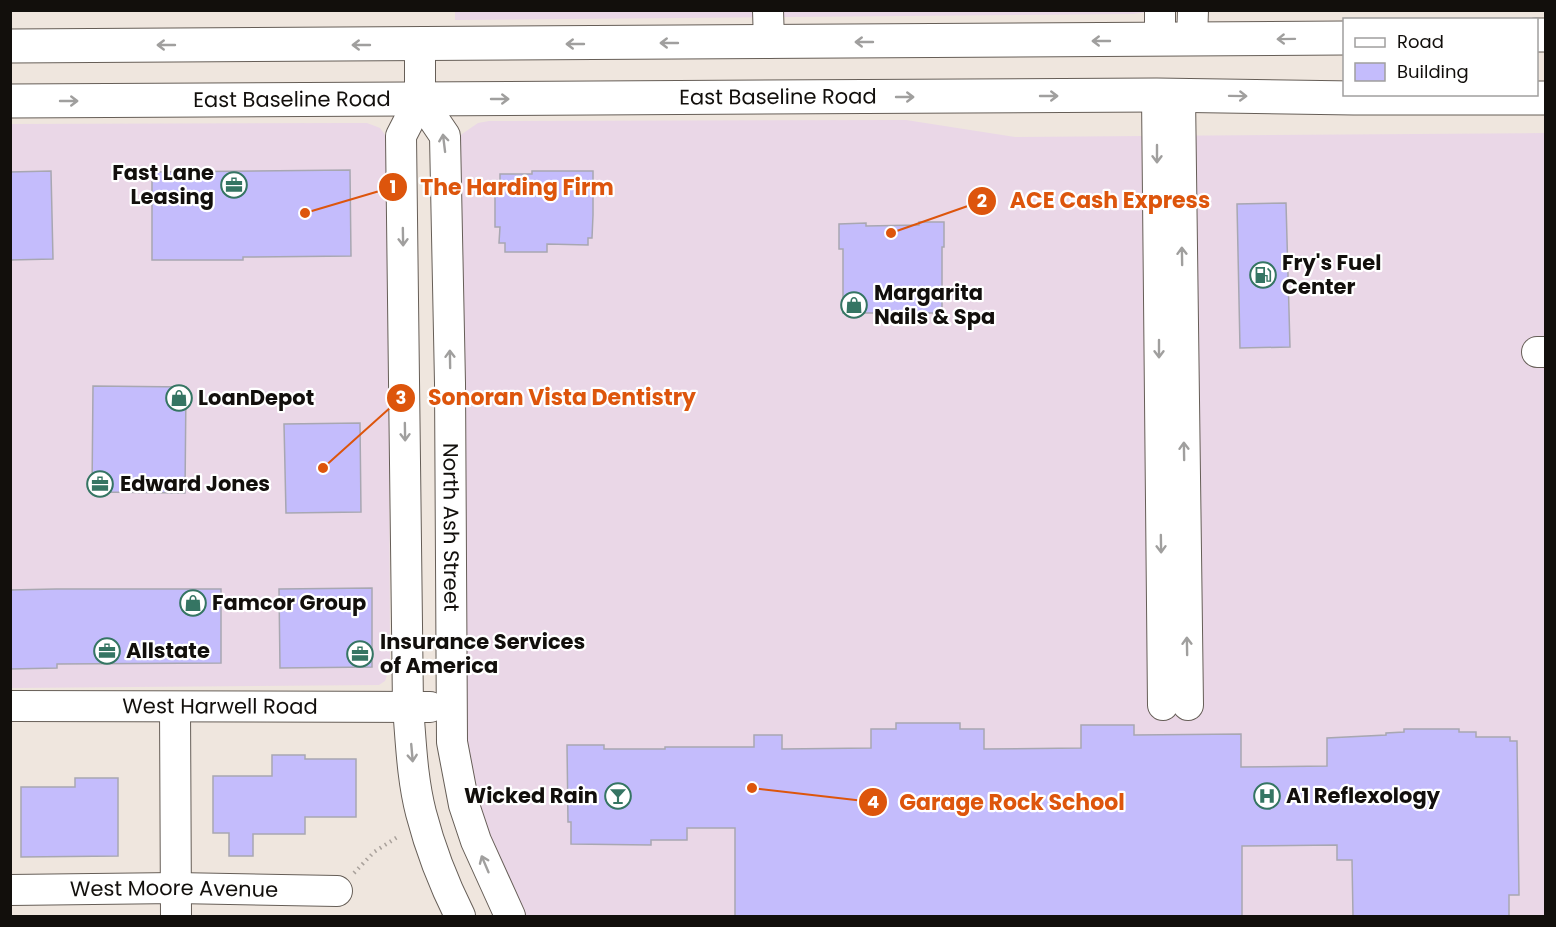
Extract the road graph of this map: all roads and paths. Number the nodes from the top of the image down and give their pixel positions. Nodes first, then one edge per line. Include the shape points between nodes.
1 (768, 10) edge
2 (1160, 25) edge
3 (1193, 25) edge
4 (1343, 38) edge
5 (769, 43) junction
6 (420, 45) junction
7 (10, 46) edge
8 (1168, 95) junction
9 (1545, 98) edge
10 (420, 99) junction
11 (10, 101) edge
12 (1175, 705) dead end
13 (10, 706) edge
14 (175, 707) junction
15 (419, 707) junction
16 (426, 828) junction
17 (10, 890) edge
18 (337, 891) joint
19 (176, 902) edge
20 (460, 916) edge
21 (510, 916) edge

1 - 5 street
2 - 3 main road
2 -> 5 main road
4 -> 3 main road
5 -> 6 main road
6 -> 7 main road
6 - 10 street
8 -> 9 main road, East Baseline Road
10 -> 8 main road, East Baseline Road
8 - 12 street
11 -> 10 main road, East Baseline Road
10 -> 15 street via 401,136
21 -> 10 street, North Ash Street via 476,841 464,805 452,742 445,136
13 - 14 street, West Harwell Road
14 - 15 street, West Harwell Road
14 - 19 street
15 -> 16 street via 413,765
16 - 18 path via 393,838
16 - 20 street
17 - 19 street, West Moore Avenue
18 - 19 street, West Moore Avenue

